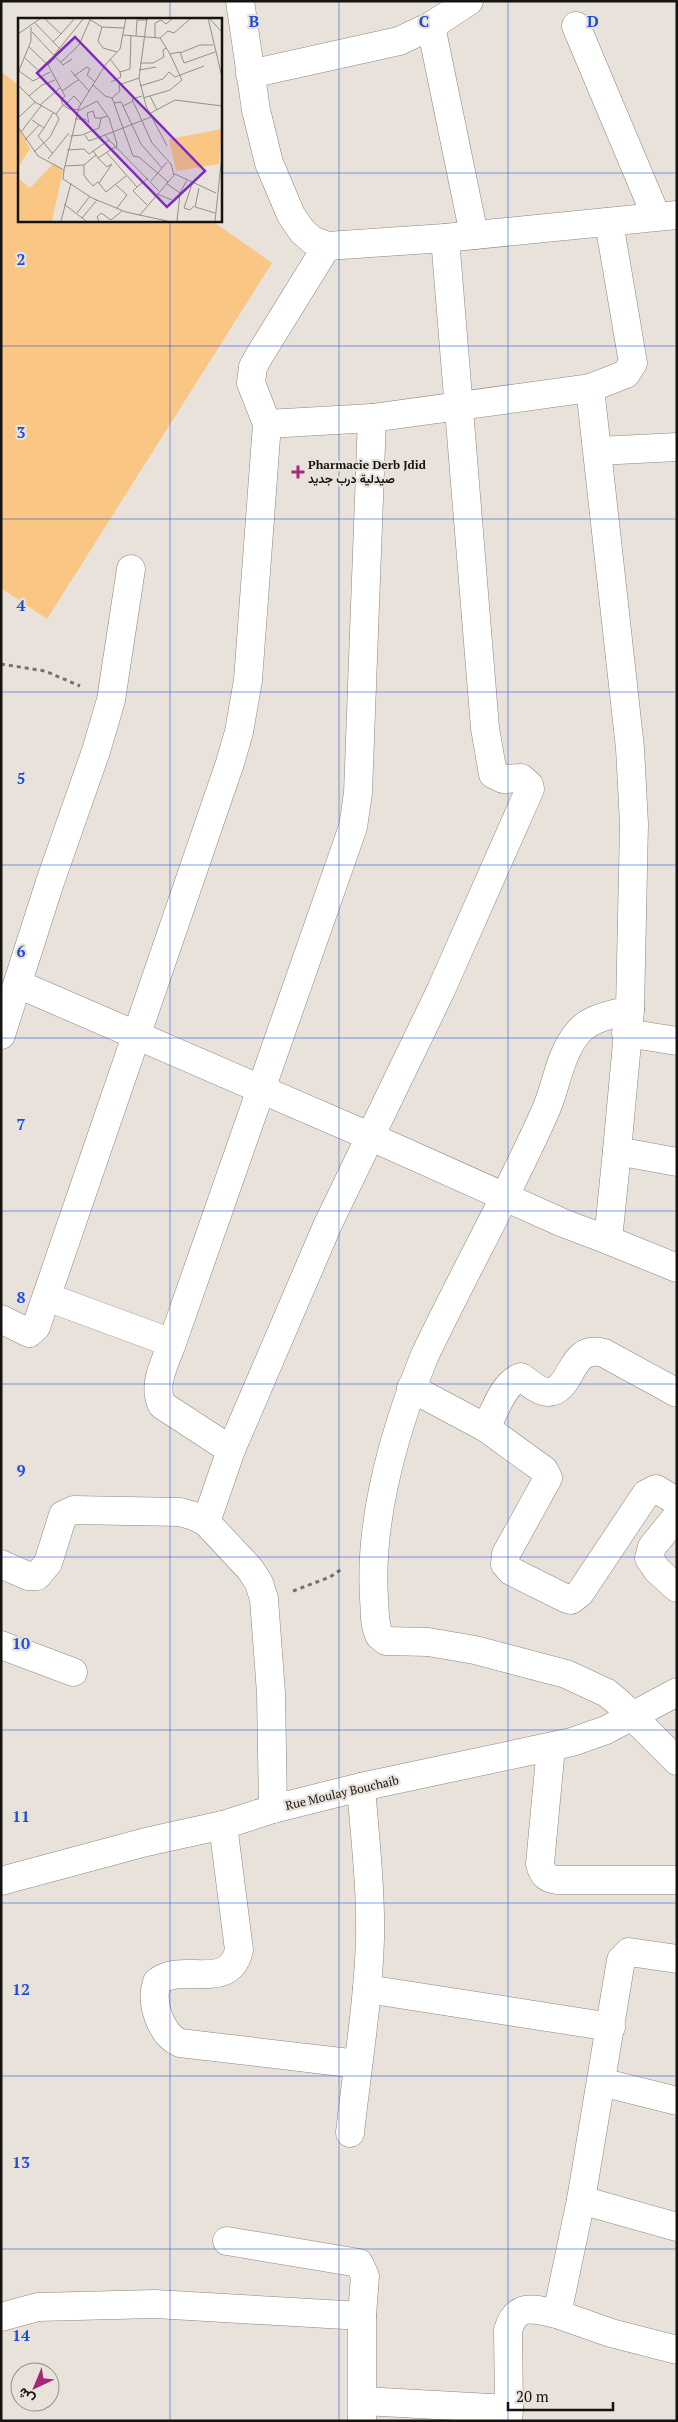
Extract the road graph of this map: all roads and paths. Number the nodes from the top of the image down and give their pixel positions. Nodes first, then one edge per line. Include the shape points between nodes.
1 (240, 1) edge
2 (469, 1) edge
3 (431, 26) junction
4 (576, 26) dead end
5 (250, 74) junction
6 (667, 215) edge
7 (609, 222) junction
8 (474, 235) junction
9 (445, 238) junction
10 (327, 246) junction
11 (590, 388) junction
12 (460, 406) junction
13 (372, 418) junction
14 (267, 424) junction
15 (677, 447) edge
16 (598, 451) junction
17 (131, 568) dead end
18 (1, 664) edge
19 (111, 700) junction
20 (18, 984) junction
21 (628, 1022) junction
22 (1, 1035) edge
23 (137, 1037) junction
24 (677, 1041) edge
25 (261, 1090) junction
26 (369, 1136) junction
27 (617, 1151) junction
28 (677, 1162) edge
29 (505, 1196) junction
30 (608, 1240) junction
31 (677, 1268) edge
32 (47, 1297) junction
33 (1, 1319) edge
34 (172, 1343) junction
35 (412, 1388) junction
36 (677, 1393) edge
37 (486, 1428) junction
38 (231, 1450) junction
39 (677, 1504) edge
40 (677, 1516) edge
41 (206, 1522) junction
42 (374, 1536) junction
43 (1, 1564) edge
44 (677, 1588) edge
45 (264, 1599) junction
46 (1, 1645) edge
47 (73, 1672) dead end
48 (677, 1692) edge
49 (632, 1716) junction
50 (551, 1747) junction
51 (677, 1761) edge
52 (361, 1787) junction
53 (273, 1809) junction
54 (223, 1825) junction
55 (1, 1880) edge
56 (677, 1880) edge
57 (677, 1959) edge
58 (367, 1989) junction
59 (611, 2027) junction
60 (358, 2064) junction
61 (601, 2082) junction
62 (677, 2101) edge
63 (350, 2133) dead end
64 (581, 2200) junction
65 (677, 2228) edge
66 (227, 2241) dead end
67 (557, 2314) junction
68 (362, 2316) junction
69 (1, 2317) edge
70 (677, 2350) edge
71 (363, 2411) edge
72 (509, 2415) edge

1 - 5 street
2 - 3 street
3 - 5 street via 399,41
3 - 8 street
4 - 6 street
5 - 10 street via 262,138 291,215 312,240
6 - 7 street
7 - 8 street
7 - 11 street via 633,363 626,374
8 - 9 street
9 - 10 street
9 - 12 street
10 - 14 street via 253,367 252,383
11 - 12 street
11 - 16 street
12 - 13 street
12 - 26 street via 485,728 493,774 497,778 521,778 530,789 441,990
13 - 14 street
13 - 25 street via 358,793 353,827
14 - 23 street via 248,680 239,732
15 - 16 street
16 - 21 street via 630,748 634,814 634,904
17 - 19 street
18 - 19 path via 45,671
19 - 20 street
20 - 22 street
20 - 23 street
21 - 24 street
21 - 27 street
21 - 29 street via 597,1019 576,1034 546,1112
23 - 25 street
23 - 32 street
25 - 26 street
25 - 34 street
26 - 29 street
26 - 38 street via 271,1352
27 - 28 street
27 - 30 street
29 - 30 street
29 - 35 street via 454,1294
30 - 31 street
32 - 33 street via 36,1326 28,1332
32 - 34 street
34 - 38 street via 158,1386 157,1395 162,1405
35 - 37 street
35 - 42 street
36 - 37 street via 604,1353 588,1351 580,1356 555,1390 540,1390 521,1377 512,1382
37 - 39 street via 544,1470 548,1478 506,1554 505,1564 511,1571 567,1599 571,1600 580,1593 646,1494 656,1490
38 - 41 street
40 - 44 street via 652,1547 649,1558
41 - 43 street via 180,1512 74,1510 63,1515 48,1563 37,1576 28,1576
41 - 45 street via 250,1569 259,1582
42 - 45 path via 347,1565 330,1577
42 - 49 street via 376,1627 386,1641 428,1642 475,1650 566,1674 607,1693
45 - 53 street via 271,1693
46 - 47 street
48 - 49 street, Rue Moulay Bouchaib
49 - 50 street, Rue Moulay Bouchaib via 590,1736
49 - 51 street
50 - 52 street, Rue Moulay Bouchaib
50 - 56 street via 540,1864 542,1873 557,1880
52 - 53 street, Rue Moulay Bouchaib
52 - 58 street via 370,1890
53 - 54 street, Rue Moulay Bouchaib
54 - 55 street, Rue Moulay Bouchaib
54 - 60 street via 239,1950 237,1961 230,1969 219,1972 169,1976 157,1982 159,2020 163,2030 180,2043
57 - 59 street via 637,1952 624,1956
58 - 59 street
58 - 60 street
59 - 61 street
60 - 63 street
61 - 62 street
61 - 64 street
64 - 65 street
64 - 67 street
66 - 68 street via 359,2263 365,2276
67 - 70 street via 611,2333
67 - 72 street via 527,2309 518,2312 511,2322 508,2330
68 - 69 street via 155,2304 38,2307
68 - 71 street
71 - 72 street

